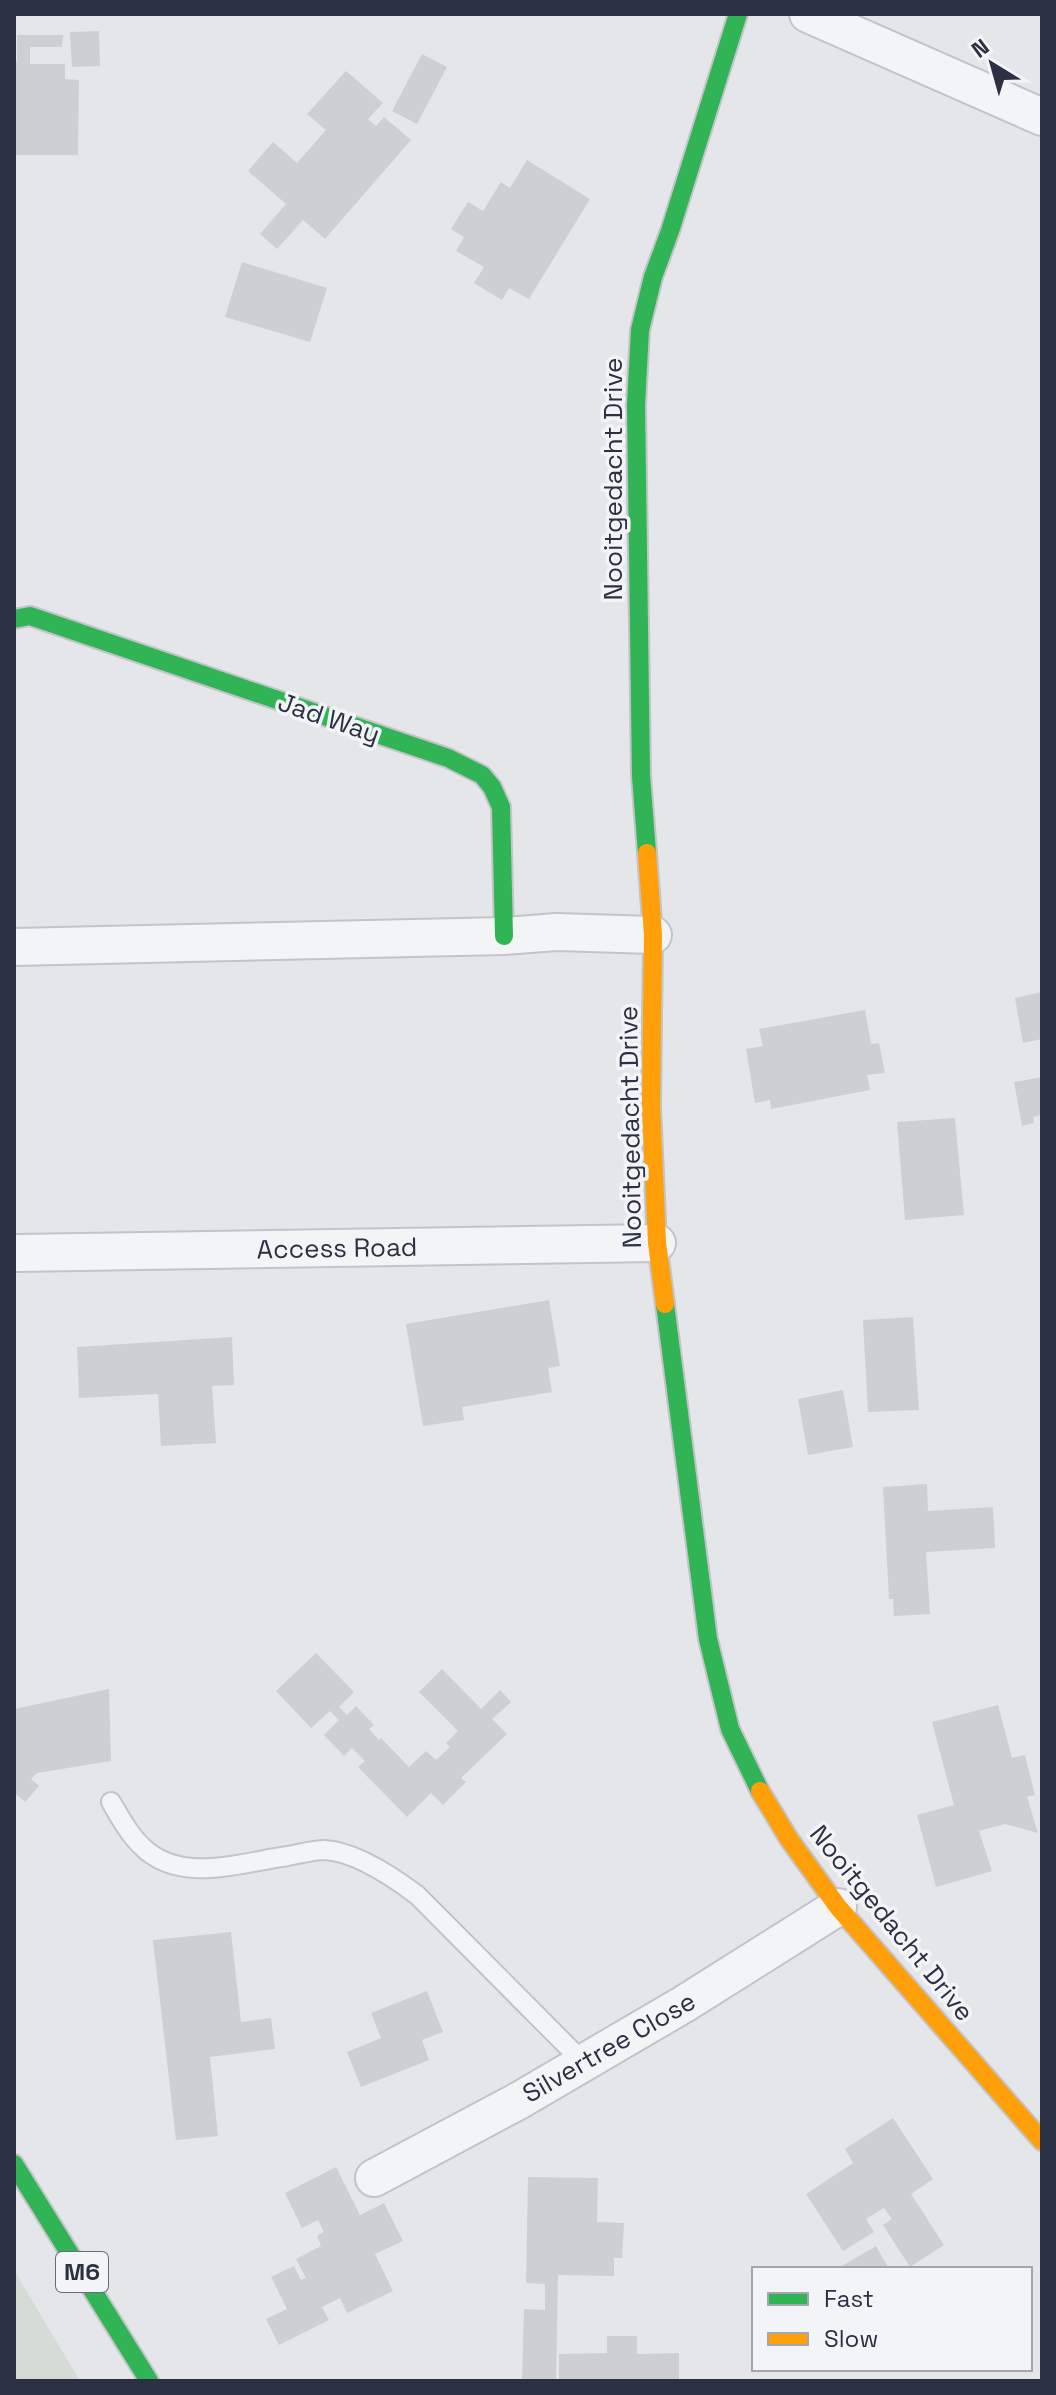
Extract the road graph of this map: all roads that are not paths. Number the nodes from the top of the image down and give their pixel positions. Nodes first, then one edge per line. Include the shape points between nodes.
1 (738, 14) edge
2 (808, 14) edge
3 (1042, 117) edge
4 (14, 619) edge
5 (653, 935) junction
6 (504, 936) junction
7 (14, 947) edge
8 (657, 1243) junction
9 (16, 1253) dead end
10 (111, 1802) dead end
11 (838, 1907) junction
12 (584, 2063) junction
13 (1042, 2141) edge
14 (14, 2164) edge
15 (374, 2178) dead end
16 (149, 2381) edge

1 - 5 street, Nooitgedacht Drive via 640,330 636,417 641,776
2 - 3 street
4 - 6 street, Jad Way via 30,616 479,772 494,787 501,807
5 - 6 street
5 - 8 street, Nooitgedacht Drive via 651,1107
6 - 7 street
8 - 9 street, Access Road
8 - 11 street, Nooitgedacht Drive via 708,1639 730,1729 781,1826
10 - 12 lane via 147,1851 171,1865 194,1870 325,1850 360,1859 392,1876
11 - 12 street, Silvertree Close
11 - 13 street, Nooitgedacht Drive
12 - 15 street, Silvertree Close
14 - 16 street, M6

